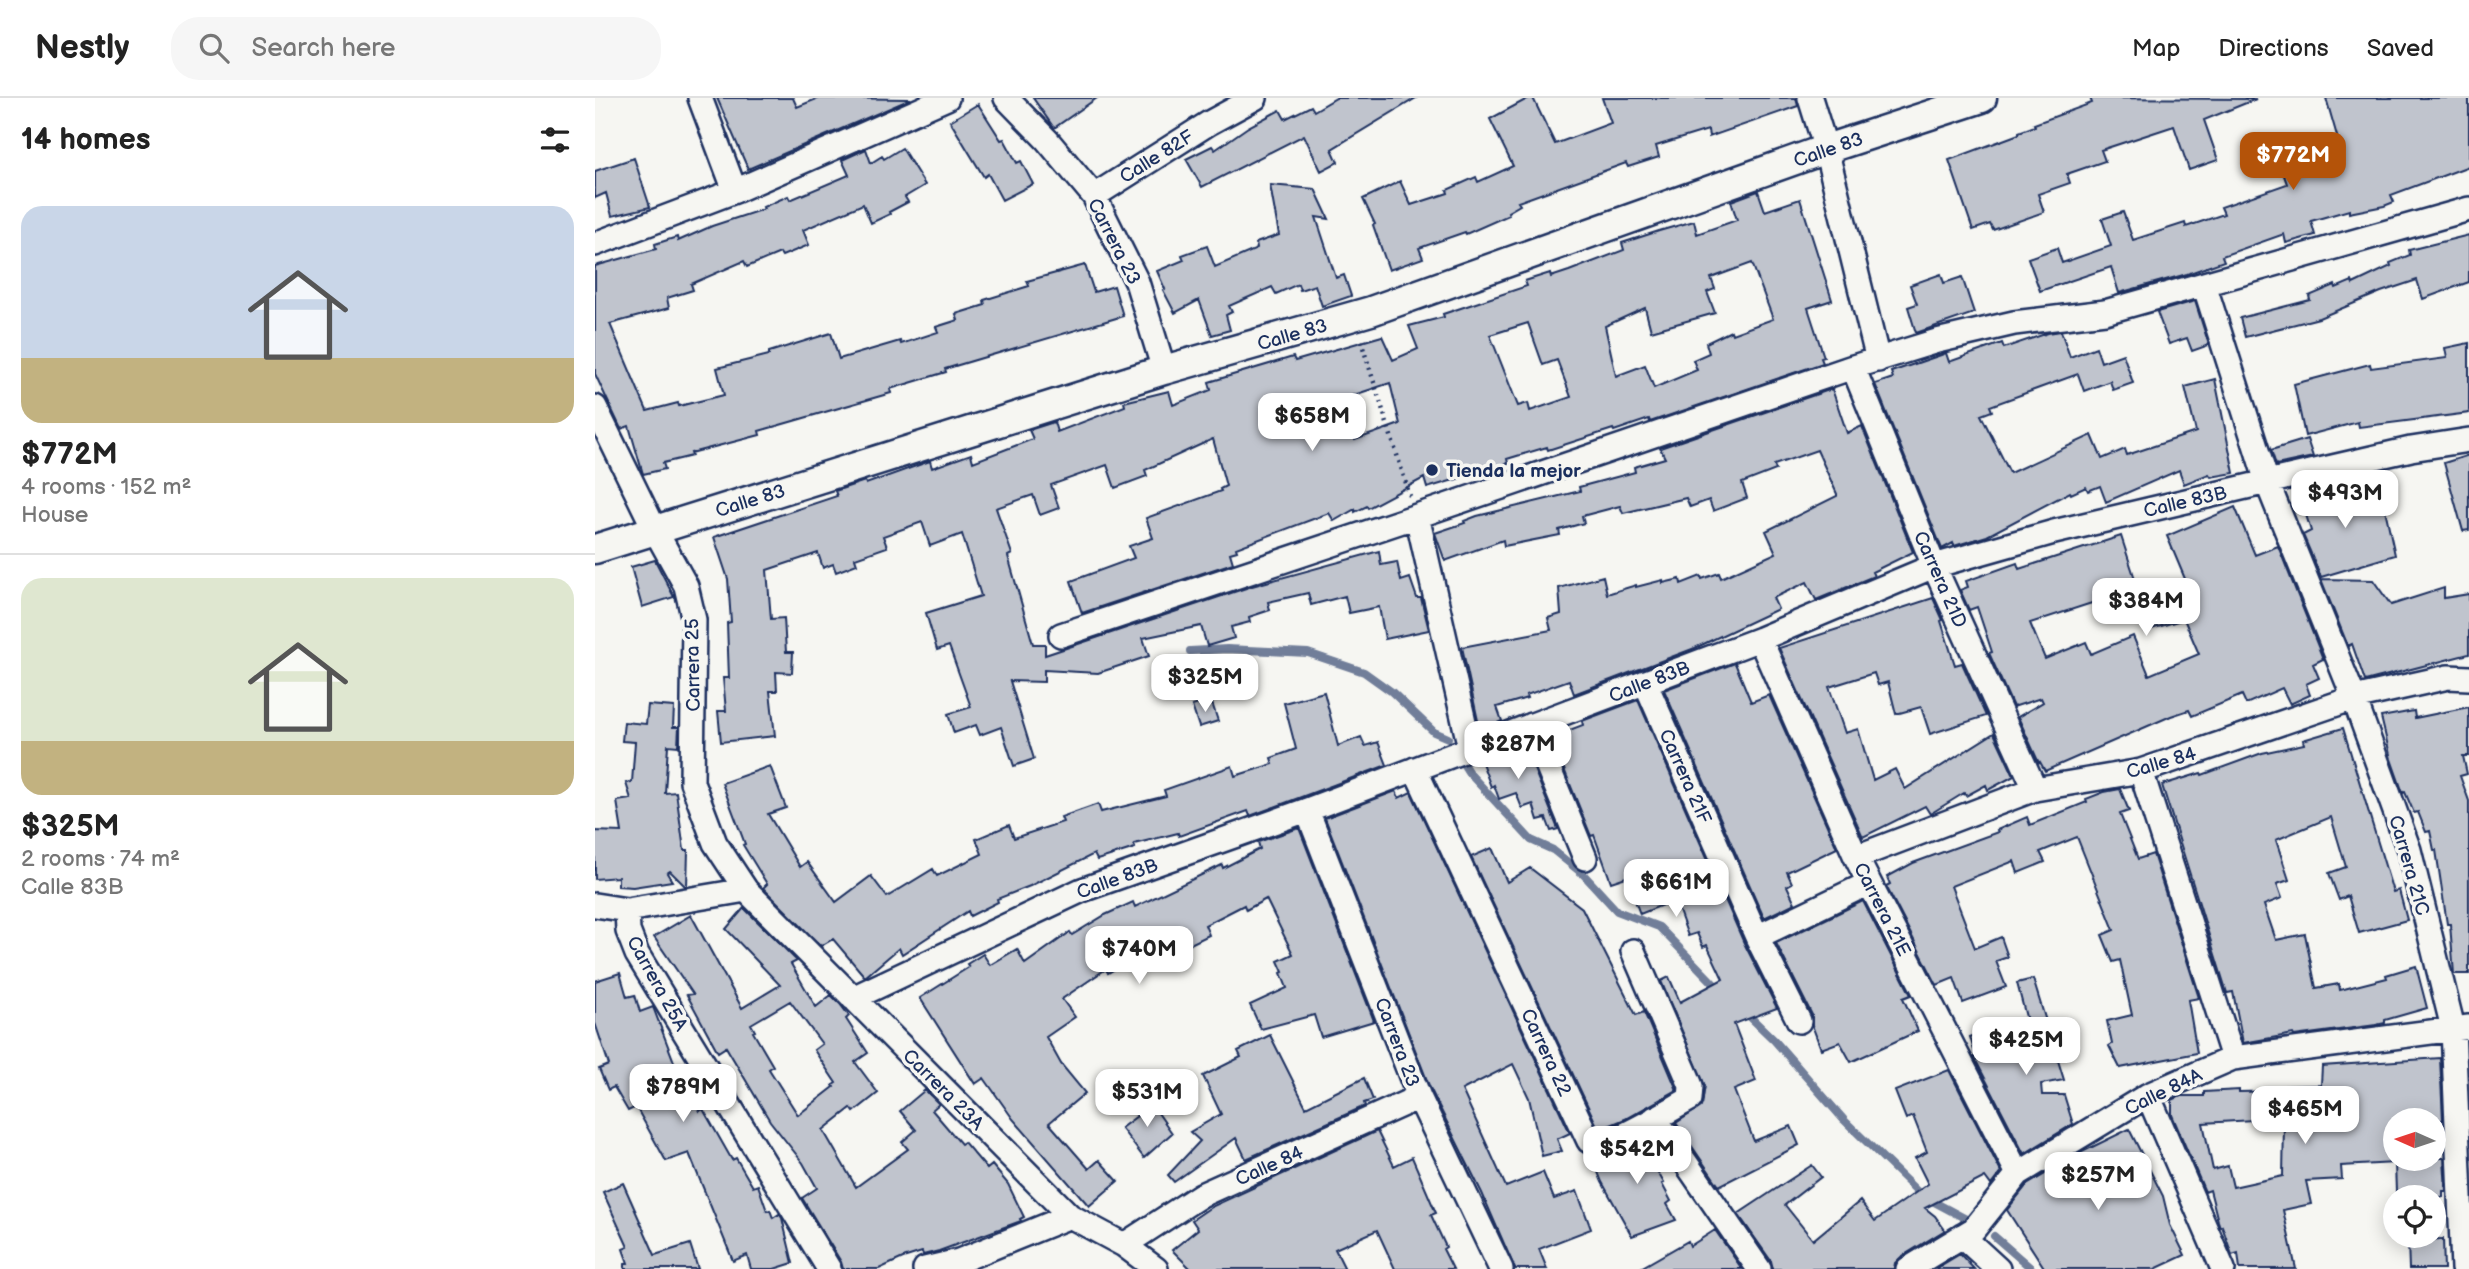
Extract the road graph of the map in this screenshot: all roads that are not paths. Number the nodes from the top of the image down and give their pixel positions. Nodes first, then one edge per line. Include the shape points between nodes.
1 (700, 98) edge
2 (947, 98) edge
3 (1006, 98) edge
4 (1255, 98) edge
5 (1810, 98) edge
6 (1982, 98) edge
7 (1826, 149) junction
8 (736, 191) junction
9 (1094, 196) junction
10 (2469, 209) edge
11 (595, 244) edge
12 (2204, 284) junction
13 (1878, 360) junction
14 (1853, 367) junction
15 (1164, 370) junction
16 (595, 407) edge
17 (2469, 440) edge
18 (2267, 482) junction
19 (1417, 516) junction
20 (655, 530) junction
21 (595, 549) edge
22 (1934, 566) junction
23 (1061, 635) dead end
24 (1760, 639) junction
25 (2469, 678) edge
26 (1645, 682) junction
27 (2354, 698) junction
28 (1531, 725) junction
29 (1461, 752) junction
30 (1415, 769) junction
31 (2141, 771) junction
32 (2035, 789) junction
33 (1307, 810) junction
34 (1856, 857) junction
35 (1585, 858) dead end
36 (1869, 883) junction
37 (746, 890) junction
38 (595, 905) edge
39 (627, 910) junction
40 (1757, 937) junction
41 (1633, 951) dead end
42 (853, 998) junction
43 (1799, 1021) dead end
44 (2461, 1028) edge
45 (2233, 1058) junction
46 (2148, 1095) junction
47 (1419, 1097) junction
48 (1655, 1118) junction
49 (2018, 1174) junction
50 (1070, 1216) junction
51 (1974, 1227) junction
52 (1124, 1245) junction
53 (962, 1265) edge
54 (829, 1269) edge
55 (925, 1269) edge
56 (1157, 1269) edge
57 (1501, 1269) edge
58 (1759, 1269) edge
59 (1908, 1269) edge
60 (1998, 1269) edge
61 (2224, 1269) edge
62 (2463, 1269) edge

1 - 8 street
2 - 8 street
3 - 9 street, Carrera 23
4 - 9 street, Calle 82F
5 - 7 street
6 - 7 street, Calle 83
7 - 13 street
7 - 15 street, Calle 83 via 1353,316
8 - 11 street
9 - 15 street, Carrera 23 via 1137,282
10 - 12 street
12 - 13 street via 2105,312 1975,332
12 - 18 street, Carrera 21C
13 - 14 street
14 - 19 street
14 - 22 street, Carrera 21D
15 - 20 street, Calle 83
16 - 20 street, Carrera 25
17 - 18 street, Calle 83B
18 - 22 street, Calle 83B via 2054,532
18 - 27 street, Carrera 21C
19 - 23 street
19 - 29 street
20 - 21 street, Calle 83
20 - 37 street, Carrera 25 via 686,586 694,620 691,782 715,843
22 - 24 street, Calle 83B
22 - 32 street, Carrera 21D
24 - 26 street, Calle 83B
24 - 34 street, Carrera 21E
25 - 27 street, Calle 84 via 2448,677
26 - 28 street, Calle 83B
26 - 40 street, Carrera 21F
27 - 31 street, Calle 84
27 - 44 street, Carrera 21C via 2409,849
28 - 29 street, Calle 83B
28 - 35 street
29 - 30 street, Calle 83B
30 - 33 street, Calle 83B
30 - 48 street, Carrera 22 via 1589,1141 1607,1142
31 - 32 street, Calle 84
31 - 45 street
32 - 34 street, Calle 84
33 - 42 street, Calle 83B via 1082,890
33 - 47 street, Carrera 23
34 - 36 street, Carrera 21E
36 - 40 street
36 - 49 street, Carrera 21E
37 - 39 street
37 - 42 street, Carrera 23A
38 - 39 street
39 - 54 street, Carrera 25A via 628,931 637,954
40 - 43 street, Carrera 21F
41 - 48 street via 1691,1086 1690,1099
42 - 50 street, Carrera 23A
44 - 45 street, Calle 84A
44 - 62 street, Carrera 21C
45 - 46 street, Calle 84A
46 - 49 street, Calle 84A
46 - 61 street
47 - 52 street, Calle 84 via 1201,1195
47 - 57 street, Carrera 23
48 - 58 street
49 - 51 street, Calle 84A
50 - 52 street, Carrera 23A
50 - 53 street
51 - 59 street, Calle 84A
51 - 60 street
52 - 56 street, Carrera 23A
53 - 55 street

